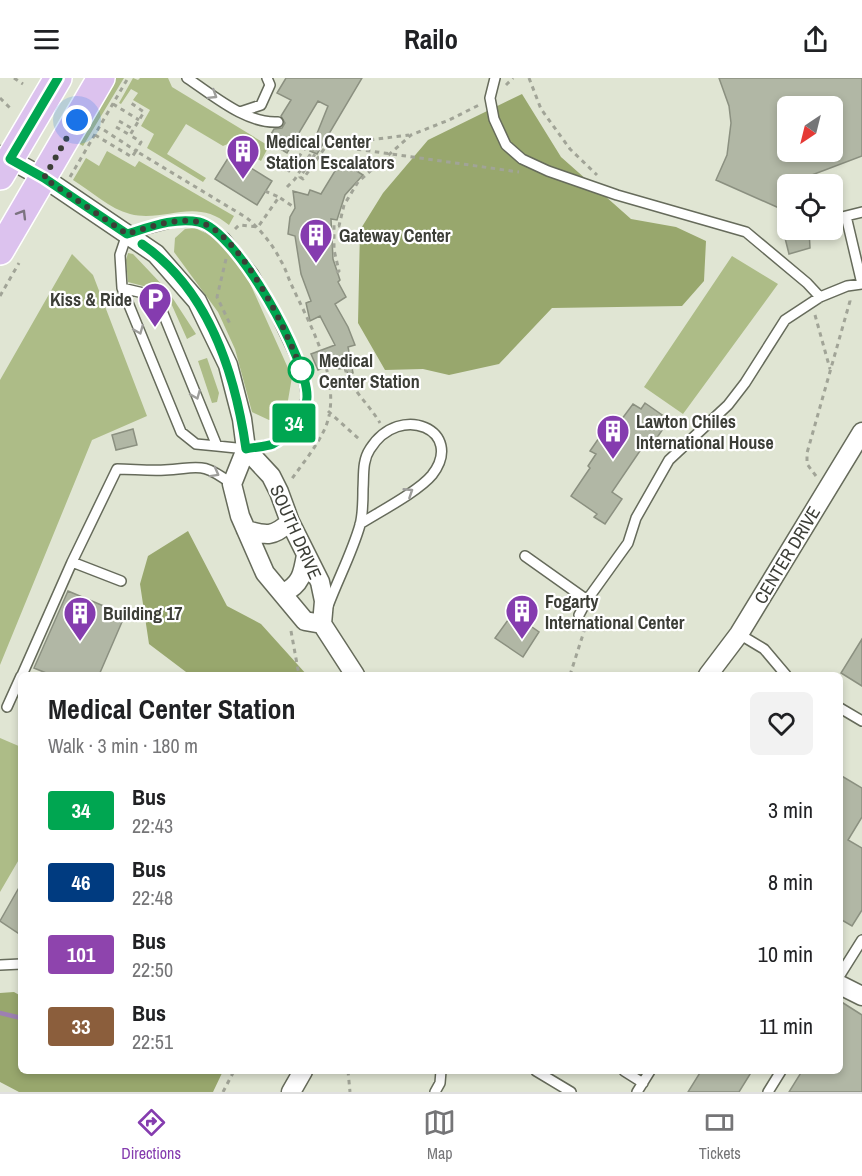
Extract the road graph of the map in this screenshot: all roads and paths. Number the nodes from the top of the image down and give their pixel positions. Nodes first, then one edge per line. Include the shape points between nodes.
1 (14, 78) edge
2 (58, 78) edge
3 (101, 78) edge
4 (128, 78) edge
5 (186, 78) edge
6 (267, 78) edge
7 (495, 78) edge
8 (513, 78) edge
9 (529, 78) edge
10 (23, 84) dead end
11 (0, 98) edge
12 (490, 98) junction
13 (128, 101) dead end
14 (114, 104) junction
15 (12, 110) dead end
16 (240, 112) junction
17 (139, 120) junction
18 (119, 121) dead end
19 (278, 122) dead end
20 (116, 127) dead end
21 (133, 129) junction
22 (104, 130) dead end
23 (130, 135) junction
24 (411, 135) junction
25 (356, 141) junction
26 (329, 142) junction
27 (389, 154) junction
28 (4, 163) edge
29 (288, 172) dead end
30 (522, 172) dead end
31 (70, 177) dead end
32 (44, 178) junction
33 (287, 188) dead end
34 (265, 191) dead end
35 (617, 195) junction
36 (279, 197) junction
37 (295, 208) dead end
38 (862, 212) edge
39 (846, 216) junction
40 (843, 217) edge
41 (235, 229) dead end
42 (127, 234) junction
43 (0, 250) edge
44 (220, 253) dead end
45 (336, 272) dead end
46 (862, 284) edge
47 (847, 286) junction
48 (122, 288) junction
49 (815, 299) junction
50 (226, 326) dead end
51 (345, 368) dead end
52 (830, 371) junction
53 (328, 411) dead end
54 (380, 423) dead end
55 (862, 432) edge
56 (359, 439) dead end
57 (217, 446) junction
58 (246, 449) junction
59 (232, 484) junction
60 (826, 491) junction
61 (290, 522) junction
62 (360, 524) junction
63 (246, 530) junction
64 (306, 555) junction
65 (525, 556) dead end
66 (72, 562) junction
67 (121, 581) dead end
68 (283, 593) junction
69 (587, 600) junction
70 (579, 615) joint
71 (322, 624) junction
72 (291, 631) dead end
73 (739, 634) junction
74 (23, 672) edge
75 (298, 672) edge
76 (353, 672) edge
77 (571, 672) edge
78 (710, 672) edge
79 (783, 672) edge
80 (18, 683) edge
81 (7, 707) dead end
82 (843, 710) edge
83 (862, 721) edge
84 (862, 940) edge
85 (18, 964) edge
86 (0, 965) edge
87 (843, 970) edge
88 (843, 986) edge
89 (862, 996) edge
90 (232, 1074) edge
91 (301, 1074) edge
92 (348, 1074) edge
93 (441, 1074) edge
94 (541, 1074) edge
95 (629, 1074) edge
96 (648, 1074) edge
97 (779, 1074) edge
98 (643, 1083) junction
99 (223, 1092) edge
100 (291, 1092) edge
101 (350, 1092) edge
102 (435, 1092) edge
103 (571, 1092) edge
104 (637, 1092) edge
105 (768, 1092) edge

1 - 10 path
2 - 28 main road
3 - 32 main road
4 - 14 path
5 -> 16 lane
6 - 16 lane via 270,85 261,105
7 - 12 lane
8 - 12 path
9 - 35 path via 541,109 570,149
11 - 15 path
12 - 24 path
12 - 35 lane via 501,138 512,151 532,165
13 - 17 path via 144,112
14 - 17 path
14 - 31 path
16 - 19 lane via 267,123
17 - 21 path
18 - 21 path
20 - 23 path
21 - 23 path
22 - 23 path via 136,151 141,142
24 - 25 path
24 - 27 path
25 - 26 path
25 - 27 path via 356,149
26 - 29 path via 313,137
26 - 33 path via 303,179 300,177 319,148 316,145
27 - 30 path
27 - 45 path via 358,182 344,206 339,226 334,225 339,271
28 - 32 street
32 - 42 street
43 -> 32 main road
34 - 36 path
35 - 49 lane via 746,232 807,283
36 - 37 path
36 - 41 path via 258,227 239,225
38 - 39 lane
39 - 40 lane
39 - 46 lane
42 - 48 lane via 120,255
42 - 58 street via 156,254 197,301 228,364
42 - 58 lane via 177,221 200,222 225,238 253,273 302,370 308,398 295,422 274,444
44 - 50 path via 226,258 217,297 230,324
46 - 47 lane
47 - 49 lane
47 - 52 path via 850,301
48 -> 57 lane via 181,432 196,444
48 -> 57 lane via 156,296
49 - 52 path
49 - 69 lane via 784,320 728,405 669,460 636,518 628,543
51 - 54 path via 348,382
52 - 60 path via 807,453 807,464
53 - 56 path
55 - 60 street, CENTER DRIVE
57 - 58 lane
58 - 59 street
58 - 61 street, SOUTH DRIVE via 271,476
59 - 63 street, SOUTH DRIVE
66 -> 59 lane via 117,469 165,470 196,465 213,470
60 - 73 street, CENTER DRIVE
61 - 63 street via 278,533 263,535
61 - 64 street, SOUTH DRIVE
62 -> 62 lane via 416,488 436,470 442,450 438,438 428,428 415,423 395,425 368,451
62 - 71 lane
63 - 68 street, SOUTH DRIVE via 265,573
64 - 68 street via 296,586
64 - 71 street, SOUTH DRIVE via 320,582 324,602
65 - 69 lane
66 - 67 lane
66 - 74 lane
68 - 71 street, SOUTH DRIVE via 305,621
69 - 70 lane
70 - 77 path via 586,625
71 - 76 street, SOUTH DRIVE
72 - 75 path
73 - 78 street, CENTER DRIVE
73 - 79 lane via 764,649
80 - 81 lane
82 - 83 lane
84 - 87 lane
85 - 86 lane
88 - 89 street
90 - 99 path
91 - 100 street
92 - 101 path
93 - 102 lane
94 - 103 lane
95 - 98 lane
96 - 98 lane
97 - 105 lane
98 - 104 lane

